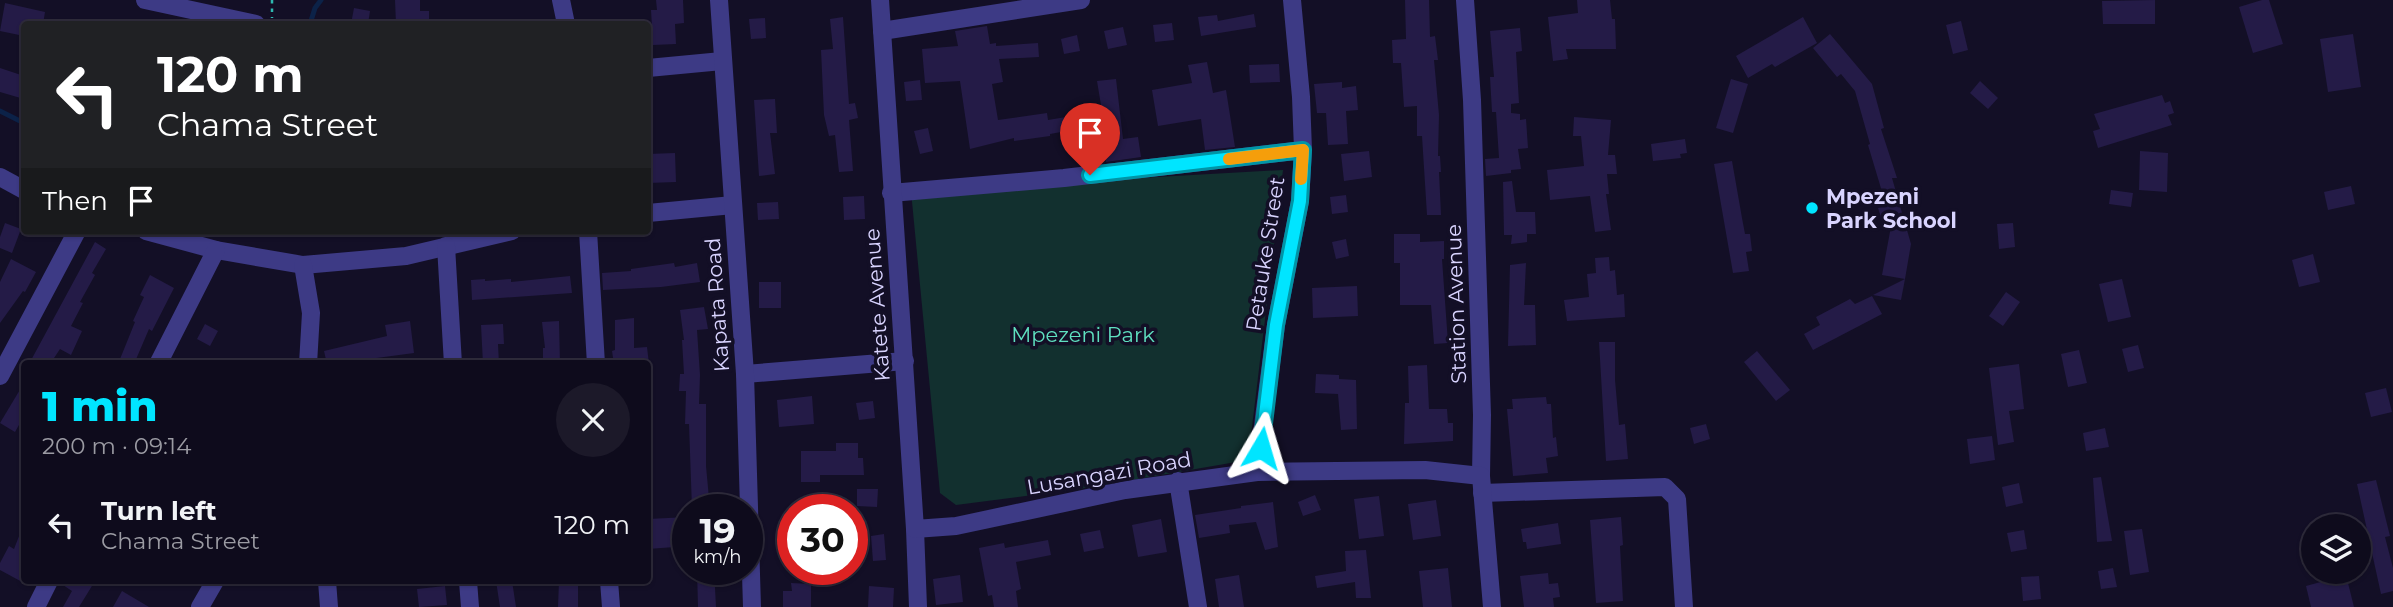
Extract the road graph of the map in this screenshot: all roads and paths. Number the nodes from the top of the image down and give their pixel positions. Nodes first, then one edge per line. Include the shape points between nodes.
1 (145, 0) edge
2 (272, 0) edge
3 (561, 0) edge
4 (719, 0) edge
5 (880, 0) edge
6 (1081, 0) edge
7 (1292, 0) edge
8 (1465, 0) edge
9 (242, 21) edge
10 (272, 21) edge
11 (565, 21) edge
12 (882, 31) junction
13 (723, 61) junction
14 (651, 68) edge
15 (1303, 150) junction
16 (0, 177) edge
17 (21, 188) edge
18 (891, 193) junction
19 (733, 205) junction
20 (651, 213) edge
21 (76, 235) edge
22 (161, 235) edge
23 (494, 235) edge
24 (588, 235) edge
25 (446, 246) junction
26 (216, 250) junction
27 (303, 265) junction
28 (160, 360) edge
29 (308, 360) edge
30 (453, 360) edge
31 (596, 360) edge
32 (905, 361) junction
33 (745, 374) junction
34 (0, 376) edge
35 (1257, 472) junction
36 (1178, 481) junction
37 (1481, 485) junction
38 (915, 529) junction
39 (48, 584) edge
40 (213, 584) edge
41 (327, 584) edge
42 (468, 584) edge
43 (609, 584) edge
44 (36, 607) edge
45 (200, 607) edge
46 (329, 607) edge
47 (470, 607) edge
48 (611, 607) edge
49 (752, 607) edge
50 (918, 607) edge
51 (1198, 607) edge
52 (1492, 607) edge
53 (1684, 607) edge

1 - 9 street
2 - 10 path
3 - 11 street
4 - 13 street, Kapata Road
5 - 12 street, Katete Avenue
6 - 12 street
7 - 15 street, Petauke Street
8 - 37 street, Station Avenue via 1474,155
12 - 18 street, Katete Avenue
13 - 14 street
13 - 19 street, Kapata Road
15 - 18 street
15 - 35 street, Petauke Street via 1300,201 1276,325
16 - 17 street
18 - 32 street, Katete Avenue
19 - 20 street
19 - 33 street, Kapata Road
21 - 34 street
22 - 26 street
23 - 25 street
24 - 31 street
25 - 27 street via 406,256
25 - 30 street
26 - 27 street
26 - 28 street
27 - 29 street via 311,313
32 - 33 street
32 - 38 street, Katete Avenue
33 - 49 street, Kapata Road
35 - 36 street, Lusangazi Road
35 - 37 street, Lusangazi Road via 1425,470
36 - 38 street, Lusangazi Road via 956,526
36 - 51 street
37 - 52 street, Station Avenue
37 - 53 street, Lusangazi Road via 1665,486 1677,499
38 - 50 street, Katete Avenue
39 - 44 street
40 - 45 street
41 - 46 street
42 - 47 street
43 - 48 street

